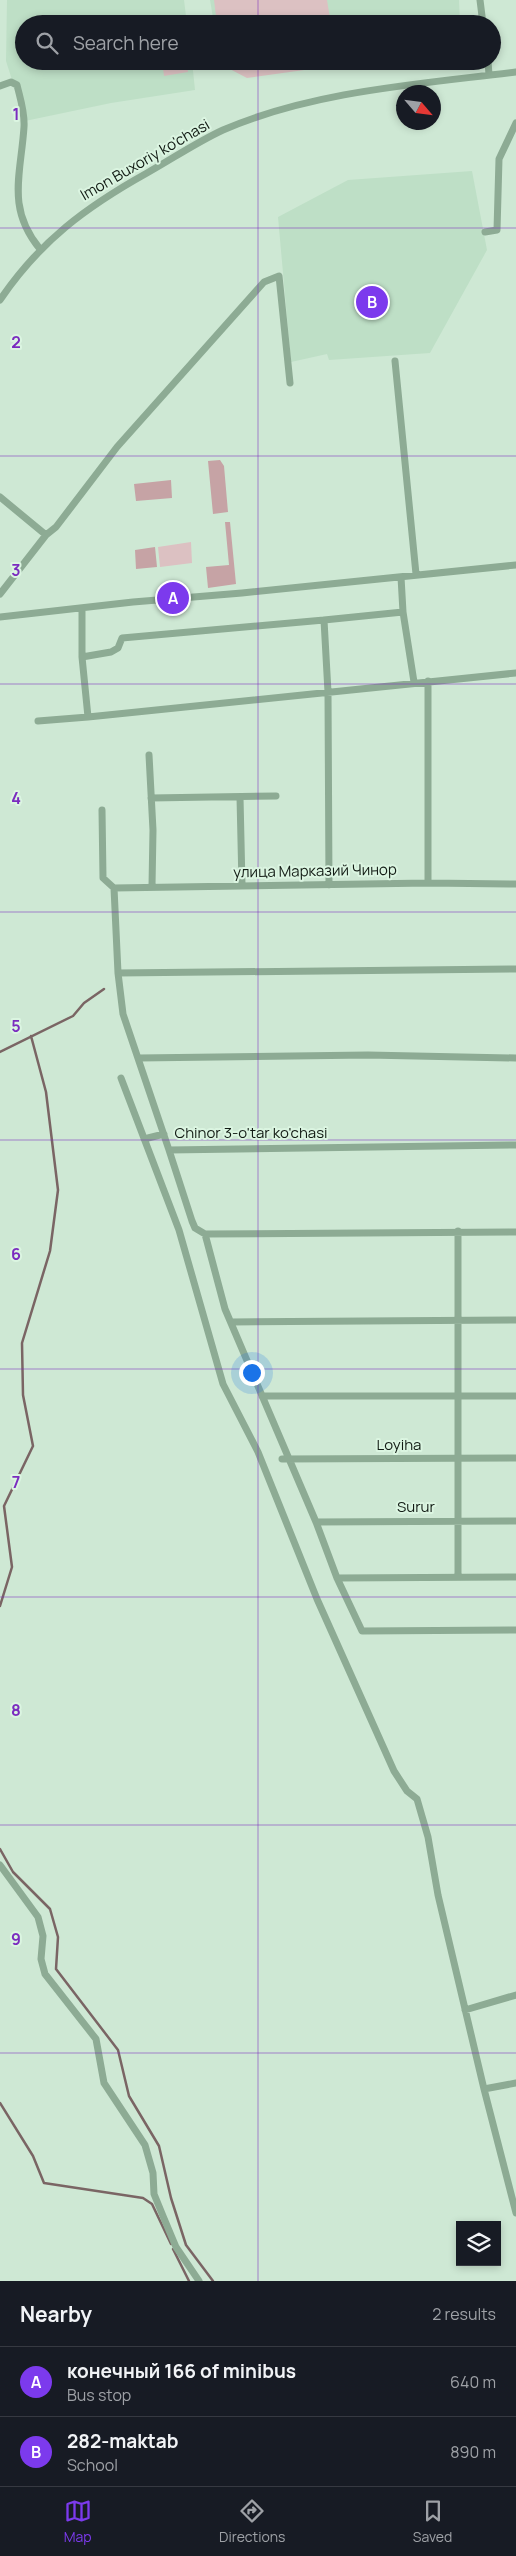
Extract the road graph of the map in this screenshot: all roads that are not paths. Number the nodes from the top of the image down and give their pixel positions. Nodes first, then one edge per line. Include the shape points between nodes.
1 (480, 0) edge
2 (482, 15) edge
3 (489, 70) edge
4 (516, 72) edge
5 (490, 75) junction
6 (0, 86) edge
7 (516, 123) edge
8 (484, 232) dead end
9 (40, 249) junction
10 (0, 300) edge
11 (395, 361) dead end
12 (290, 383) dead end
13 (0, 497) edge
14 (46, 535) junction
15 (516, 566) edge
16 (416, 574) junction
17 (401, 577) junction
18 (0, 594) edge
19 (82, 608) junction
20 (403, 612) junction
21 (0, 617) edge
22 (324, 620) junction
23 (82, 656) junction
24 (516, 674) edge
25 (428, 681) junction
26 (414, 682) junction
27 (328, 692) junction
28 (85, 717) junction
29 (38, 721) dead end
30 (148, 755) dead end
31 (276, 796) dead end
32 (240, 797) junction
33 (151, 798) junction
34 (102, 810) dead end
35 (428, 883) junction
36 (516, 884) edge
37 (242, 885) junction
38 (329, 885) junction
39 (152, 886) junction
40 (114, 888) junction
41 (516, 969) edge
42 (118, 973) junction
43 (139, 1058) junction
44 (516, 1058) edge
45 (121, 1078) dead end
46 (164, 1134) junction
47 (144, 1139) junction
48 (516, 1145) edge
49 (169, 1150) junction
50 (458, 1231) junction
51 (516, 1232) edge
52 (204, 1234) junction
53 (458, 1320) junction
54 (516, 1320) edge
55 (232, 1322) junction
56 (262, 1396) junction
57 (458, 1396) junction
58 (516, 1396) edge
59 (516, 1458) edge
60 (285, 1459) junction
61 (458, 1459) junction
62 (458, 1521) junction
63 (516, 1521) edge
64 (316, 1522) junction
65 (458, 1577) junction
66 (516, 1577) edge
67 (337, 1578) junction
68 (516, 1630) edge
69 (0, 1865) edge
70 (516, 1995) edge
71 (465, 2010) junction
72 (516, 2083) edge
73 (484, 2089) junction
74 (516, 2175) edge
75 (508, 2177) junction
76 (516, 2212) edge
77 (199, 2281) edge

1 - 2 street
3 - 5 street
4 - 5 street, Imon Buxoriy ko'chasi
5 - 9 street, Imon Buxoriy ko'chasi via 336,96 223,130 106,196
6 - 9 street via 11,82 16,85 22,105 24,126 18,188 21,219
7 - 8 street via 499,159 497,230
9 - 10 street, Imon Buxoriy ko'chasi
11 - 16 street
12 - 14 street via 279,276 264,282 117,447 56,527
13 - 14 street
14 - 18 street
15 - 16 street
16 - 17 street
17 - 19 street
17 - 20 street
19 - 21 street
19 - 23 street
20 - 22 street
20 - 26 street
22 - 23 street via 122,638 118,648 111,652
22 - 27 street
23 - 28 street
24 - 25 street
25 - 26 street
25 - 35 street
26 - 27 street
27 - 28 street
27 - 38 street
28 - 29 street
30 - 33 street
31 - 32 street
32 - 33 street
32 - 37 street
33 - 39 street
34 - 40 street via 103,878
35 - 36 street, улица Марказий Чинор
35 - 38 street, улица Марказий Чинор
37 - 38 street, улица Марказий Чинор
37 - 39 street, улица Марказий Чинор
39 - 40 street, улица Марказий Чинор
40 - 42 street, Chinor 3-o'tar ko'chasi
41 - 42 street
42 - 43 street, Chinor 3-o'tar ko'chasi via 123,1014
43 - 44 street via 368,1055
43 - 46 street, Chinor 3-o'tar ko'chasi
45 - 47 street
46 - 47 street
46 - 49 street, Chinor 3-o'tar ko'chasi
47 - 71 street via 179,1230 223,1384 258,1452 317,1598 394,1771 407,1791 417,1799
48 - 49 street, Chinor 3-o'tar ko'chasi
49 - 52 street via 192,1221 195,1228
50 - 51 street
50 - 52 street
50 - 53 street
52 - 55 street via 224,1308
53 - 54 street
53 - 55 street
53 - 57 street
55 - 56 street
56 - 57 street
56 - 60 street
57 - 58 street
57 - 61 street
59 - 61 street, Loyiha
60 - 61 street, Loyiha
60 - 64 street
61 - 62 street
62 - 63 street, Surur
62 - 64 street, Surur
62 - 65 street
64 - 67 street
65 - 66 street
65 - 67 street
67 - 68 street via 362,1631
69 - 77 street via 38,1917 43,1936 41,1959 45,1974 96,2039 104,2083 142,2140 153,2172 154,2194 176,2247
70 - 71 street
71 - 73 street
72 - 73 street
73 - 75 street
74 - 75 street
75 - 76 street

